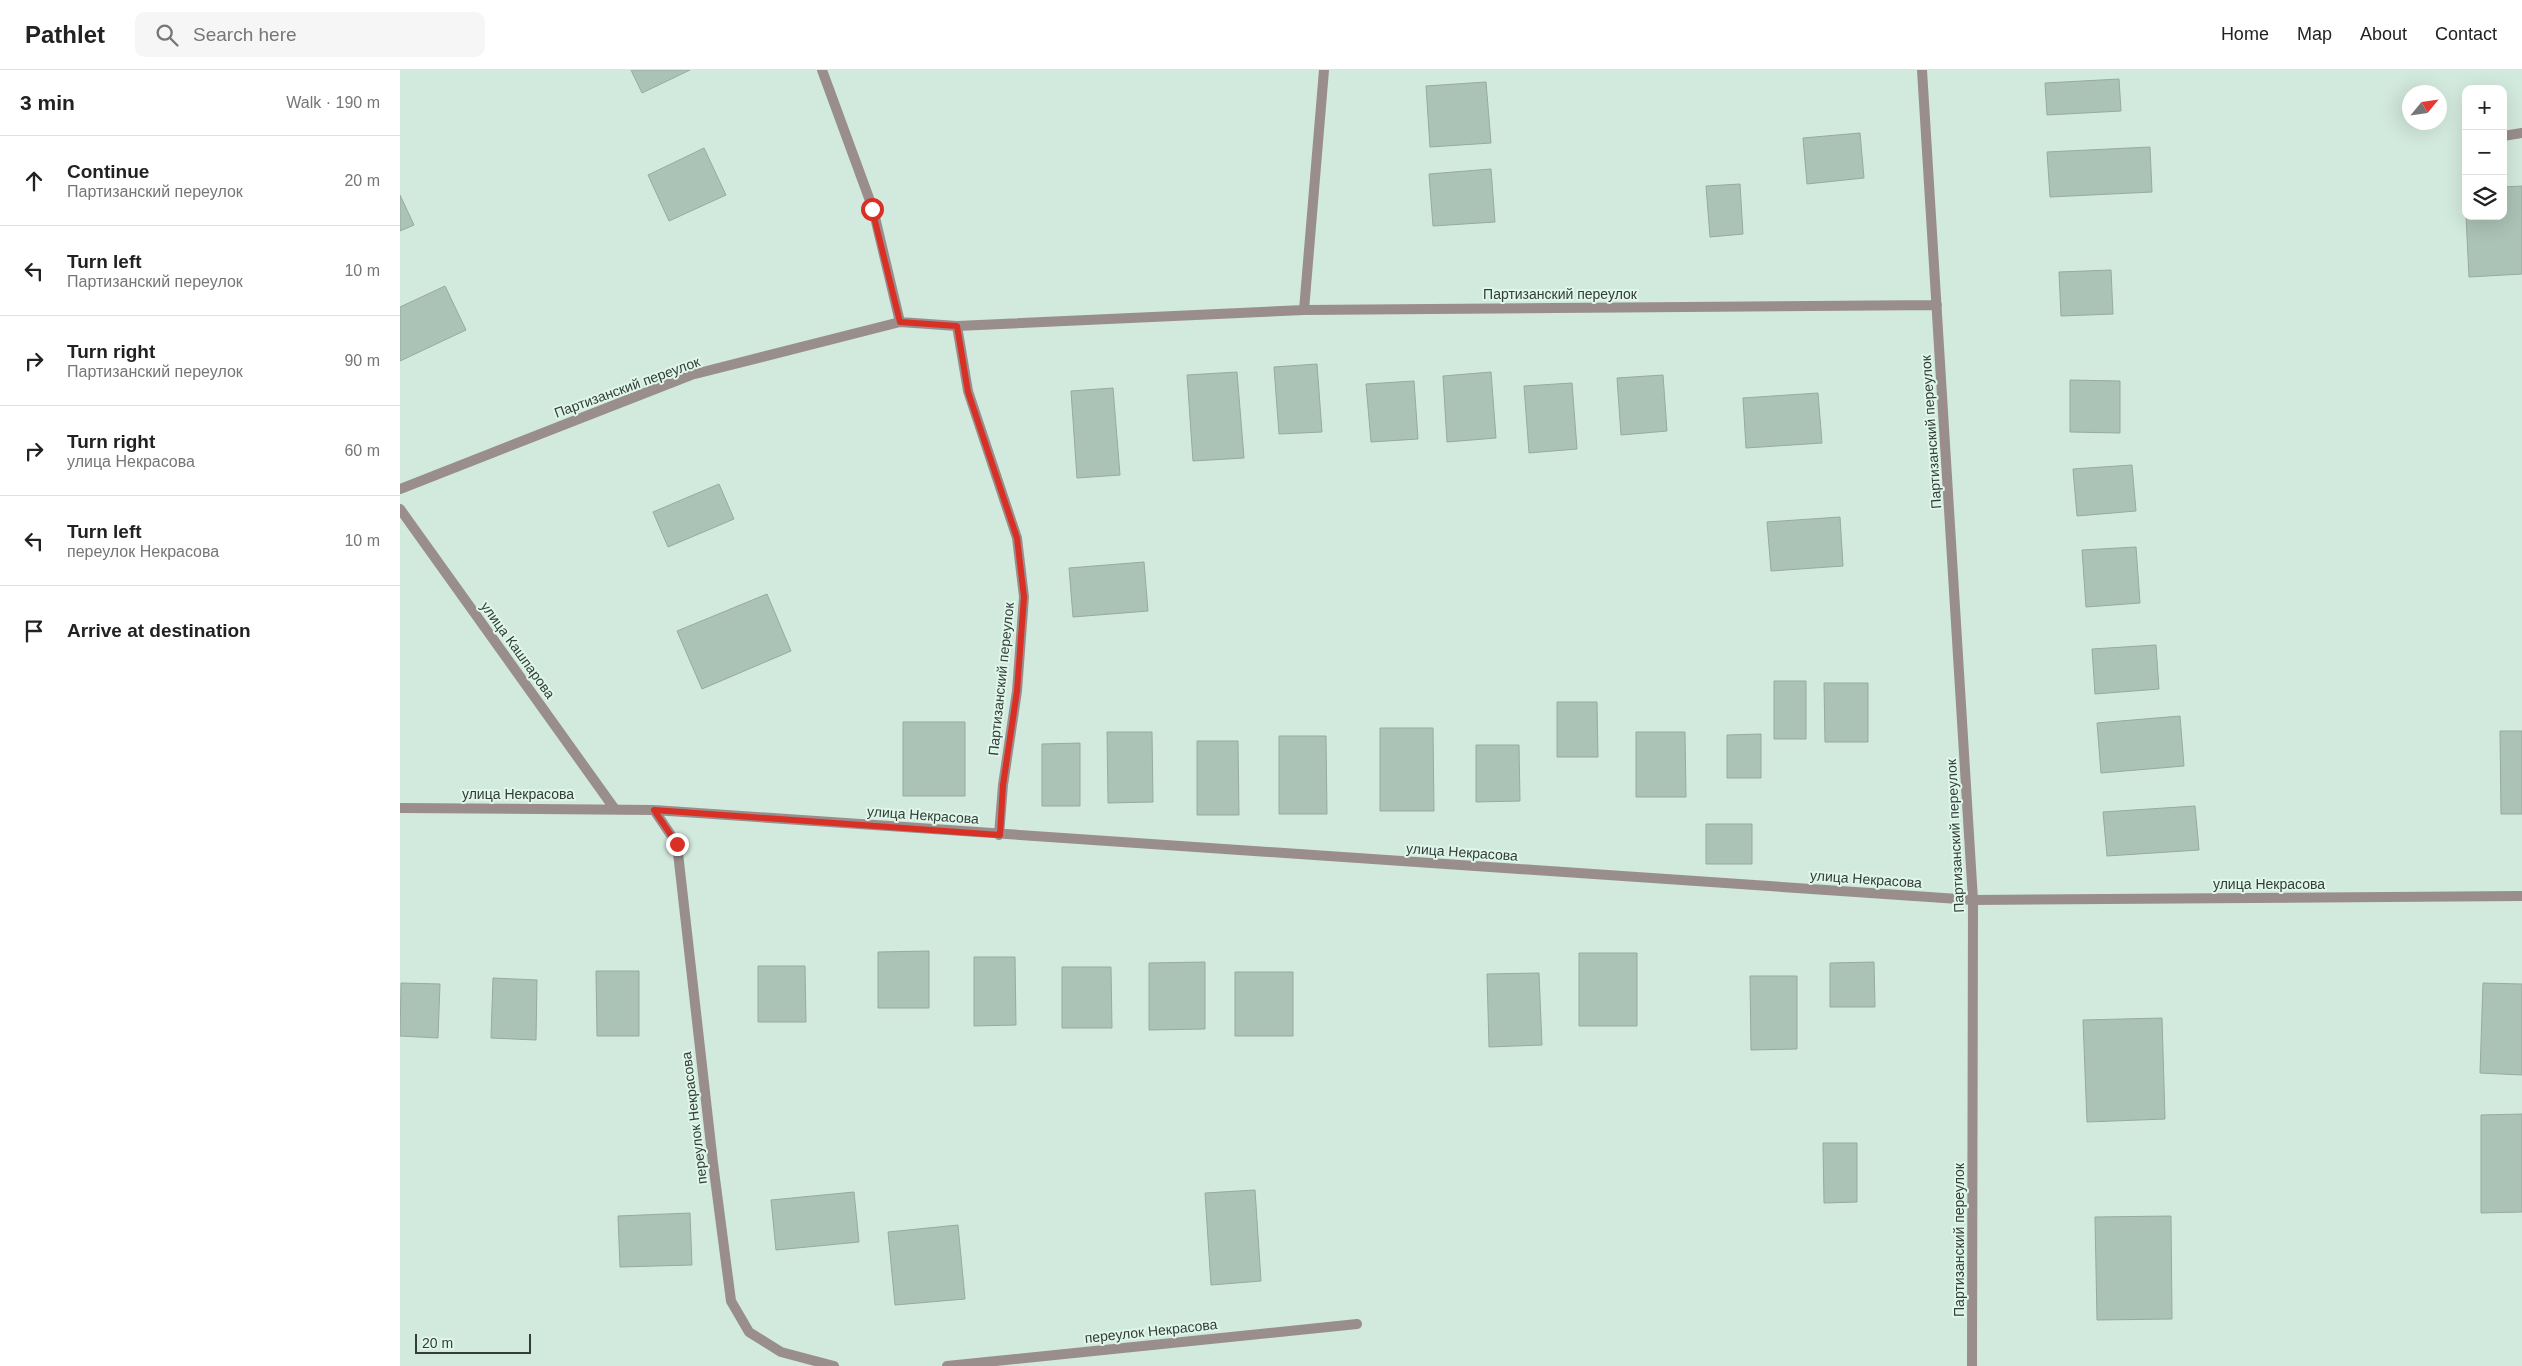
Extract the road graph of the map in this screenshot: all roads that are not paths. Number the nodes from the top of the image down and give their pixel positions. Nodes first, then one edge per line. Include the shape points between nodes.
1 (822, 70) edge
2 (1324, 70) edge
3 (1922, 70) edge
4 (2522, 133) edge
5 (2507, 135) edge
6 (1937, 305) junction
7 (1304, 310) junction
8 (900, 322) junction
9 (957, 326) junction
10 (400, 489) edge
11 (400, 508) edge
12 (400, 808) edge
13 (614, 808) junction
14 (654, 810) junction
15 (1000, 835) junction
16 (2522, 896) edge
17 (1974, 900) junction
18 (1357, 1324) dead end
19 (834, 1366) edge
20 (948, 1366) edge
21 (1972, 1366) edge

1 - 8 street via 872,209
2 - 7 street
3 - 6 street, Партизанский переулок
4 - 5 street
6 - 7 street, Партизанский переулок
6 - 17 street, Партизанский переулок
7 - 9 street, Партизанский переулок
8 - 9 street, Партизанский переулок
8 - 10 street, Партизанский переулок via 691,375
9 - 15 street, Партизанский переулок via 968,392 1017,538 1024,597
11 - 13 street, улица Кашпарова
12 - 13 street, улица Некрасова
13 - 14 street, улица Некрасова
14 - 15 street, улица Некрасова
14 - 19 street, переулок Некрасова via 677,844 731,1301 749,1332 781,1352
15 - 17 street, улица Некрасова
16 - 17 street, улица Некрасова
17 - 21 street, Партизанский переулок
18 - 20 street, переулок Некрасова

